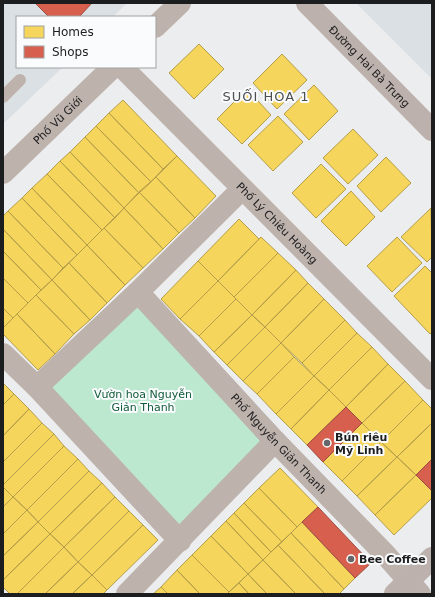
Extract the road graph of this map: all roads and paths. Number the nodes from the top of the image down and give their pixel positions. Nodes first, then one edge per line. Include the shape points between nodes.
1 (180, 3) edge
2 (307, 3) edge
3 (156, 26) edge
4 (112, 68) edge
5 (123, 68) edge
6 (20, 80) dead end
7 (3, 96) edge
8 (432, 130) edge
9 (3, 174) edge
10 (242, 189) junction
11 (138, 292) junction
12 (3, 354) edge
13 (432, 379) edge
14 (37, 387) junction
15 (275, 441) junction
16 (180, 541) junction
17 (432, 558) edge
18 (408, 590) edge
19 (127, 594) edge

1 - 3 street
2 - 8 main road, Đường Hai Bà Trưng
4 - 9 street, Phố Vũ Giới
5 - 10 street, Phố Lý Chiêu Hoàng
6 - 7 lane
10 - 11 street
10 - 13 street, Phố Lý Chiêu Hoàng
11 - 14 street
11 - 15 street, Phố Nguyễn Giản Thanh
12 - 14 street
14 - 16 street
15 - 16 street
15 - 18 street, Phố Nguyễn Giản Thanh via 385,554
16 - 19 street
17 - 18 main road

